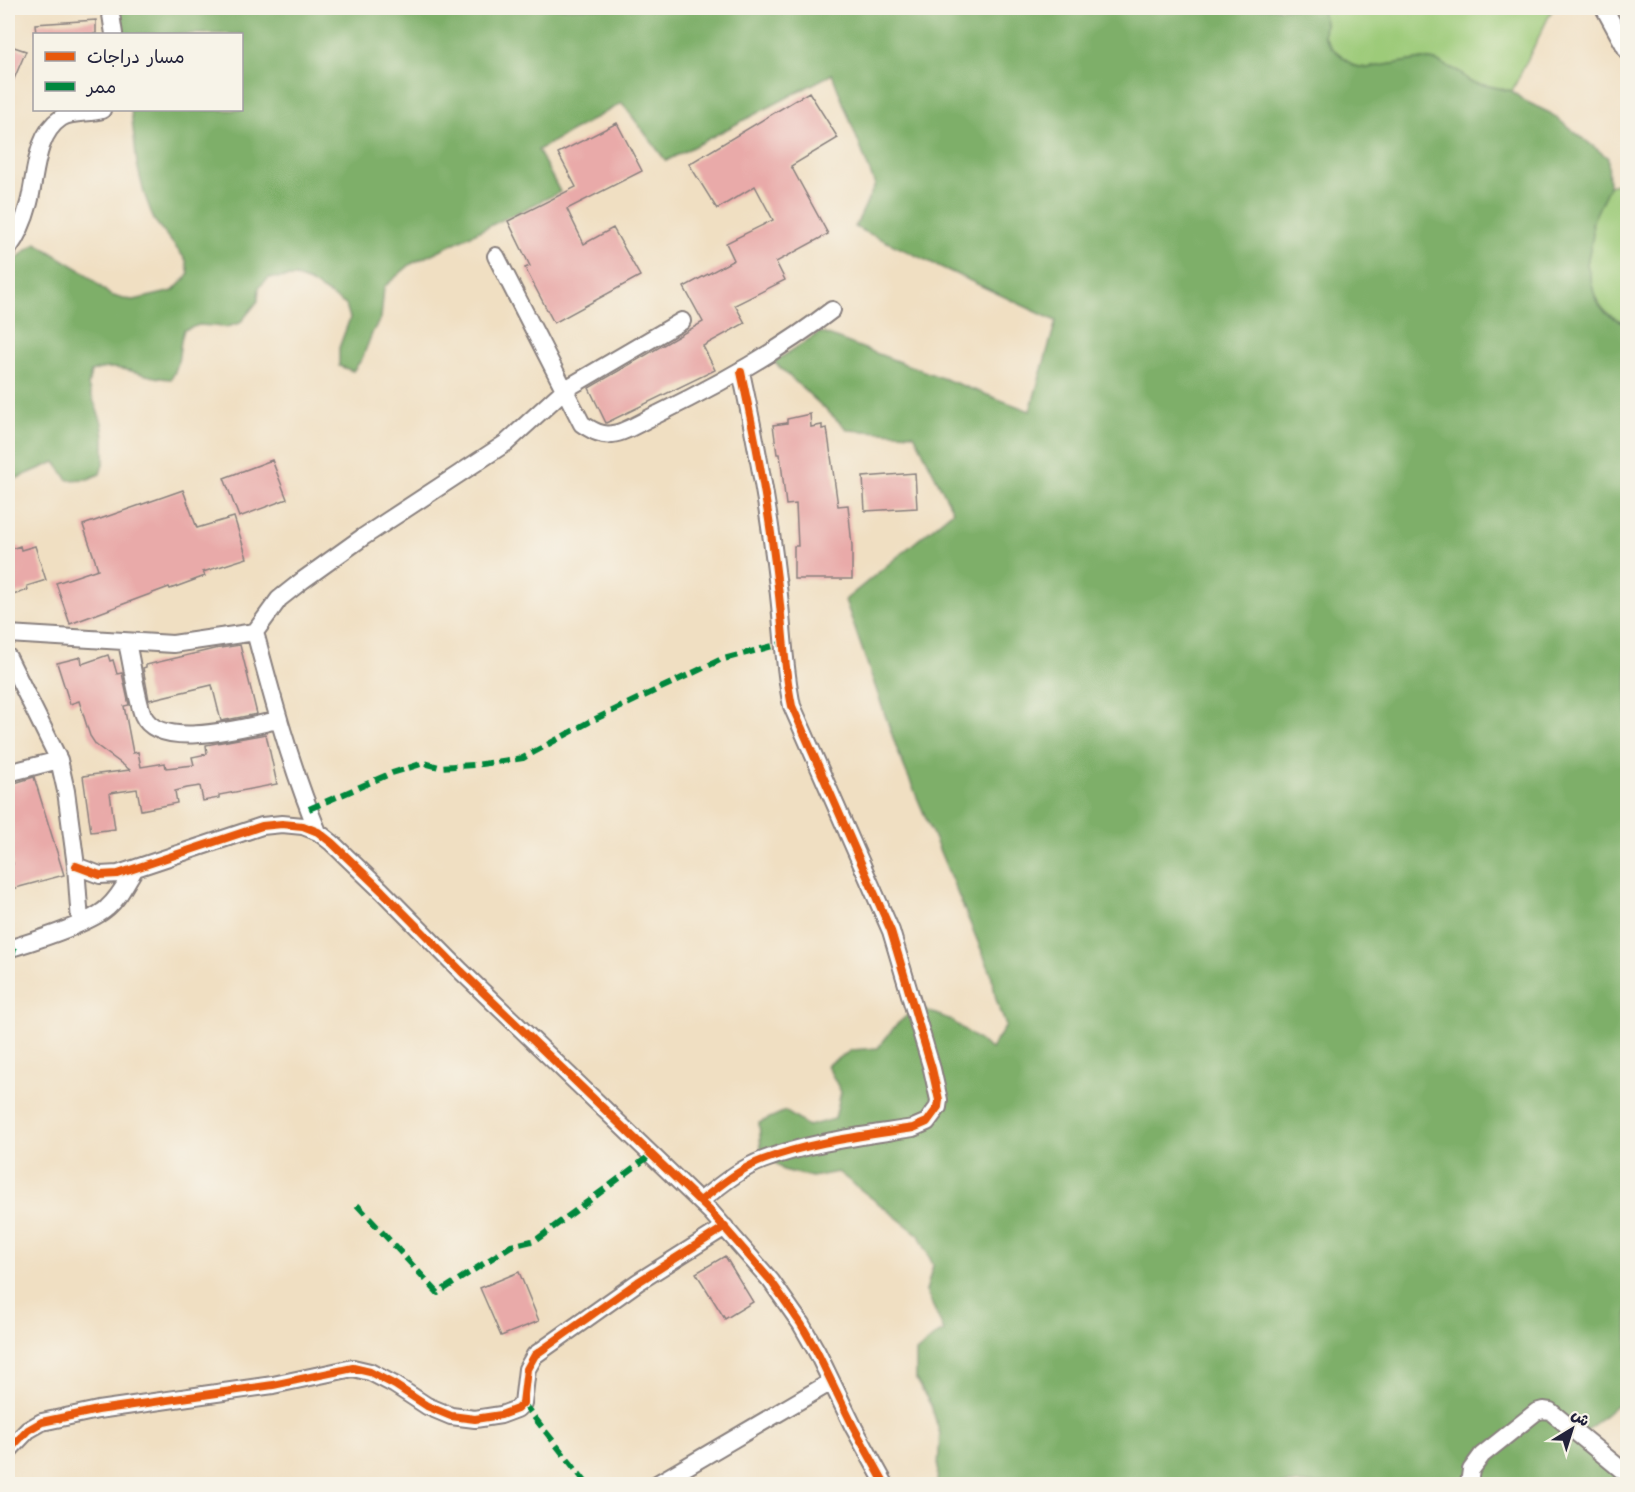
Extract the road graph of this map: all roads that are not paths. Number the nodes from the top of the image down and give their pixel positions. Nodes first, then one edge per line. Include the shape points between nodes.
1 (110, 8) edge
2 (1604, 8) edge
3 (114, 33) edge
4 (1628, 52) edge
5 (99, 111) edge
6 (8, 249) edge
7 (496, 256) dead end
8 (832, 310) dead end
9 (682, 321) dead end
10 (741, 372) junction
11 (564, 390) junction
12 (255, 632) junction
13 (8, 634) edge
14 (127, 643) junction
15 (8, 657) edge
16 (278, 720) junction
17 (59, 760) junction
18 (8, 773) edge
19 (318, 832) junction
20 (76, 866) junction
21 (134, 870) junction
22 (80, 922) junction
23 (8, 949) edge
24 (700, 1201) junction
25 (725, 1227) junction
26 (831, 1382) junction
27 (8, 1451) edge
28 (1628, 1475) edge
29 (657, 1485) edge
30 (885, 1485) edge
31 (1470, 1485) edge

1 - 3 street
2 - 4 street
5 - 6 street via 64,116 46,135 29,204
7 - 11 street
8 - 10 street via 795,339
9 - 11 street
10 - 11 street via 613,434 597,433 582,424
10 - 24 street via 768,510 792,706 891,931 939,1100 927,1122 913,1128 804,1147 762,1160
11 - 12 street via 506,443 303,580 279,599
12 - 14 street via 173,645
12 - 16 street
13 - 14 street
14 - 16 street via 144,717 154,727 179,736 211,734
15 - 17 street
16 - 19 street
17 - 18 street
17 - 20 street
19 - 21 street via 303,826 262,826
19 - 24 street
20 - 21 street via 100,875
20 - 22 street
21 - 22 street via 113,903
22 - 23 street
24 - 25 street
25 - 26 street via 801,1324
25 - 27 street via 535,1355 527,1369 523,1403 501,1415 475,1419 452,1416 427,1406 370,1372 353,1368 42,1422
26 - 29 street
26 - 30 street
28 - 31 street via 1550,1411 1543,1410 1482,1455 1471,1470

